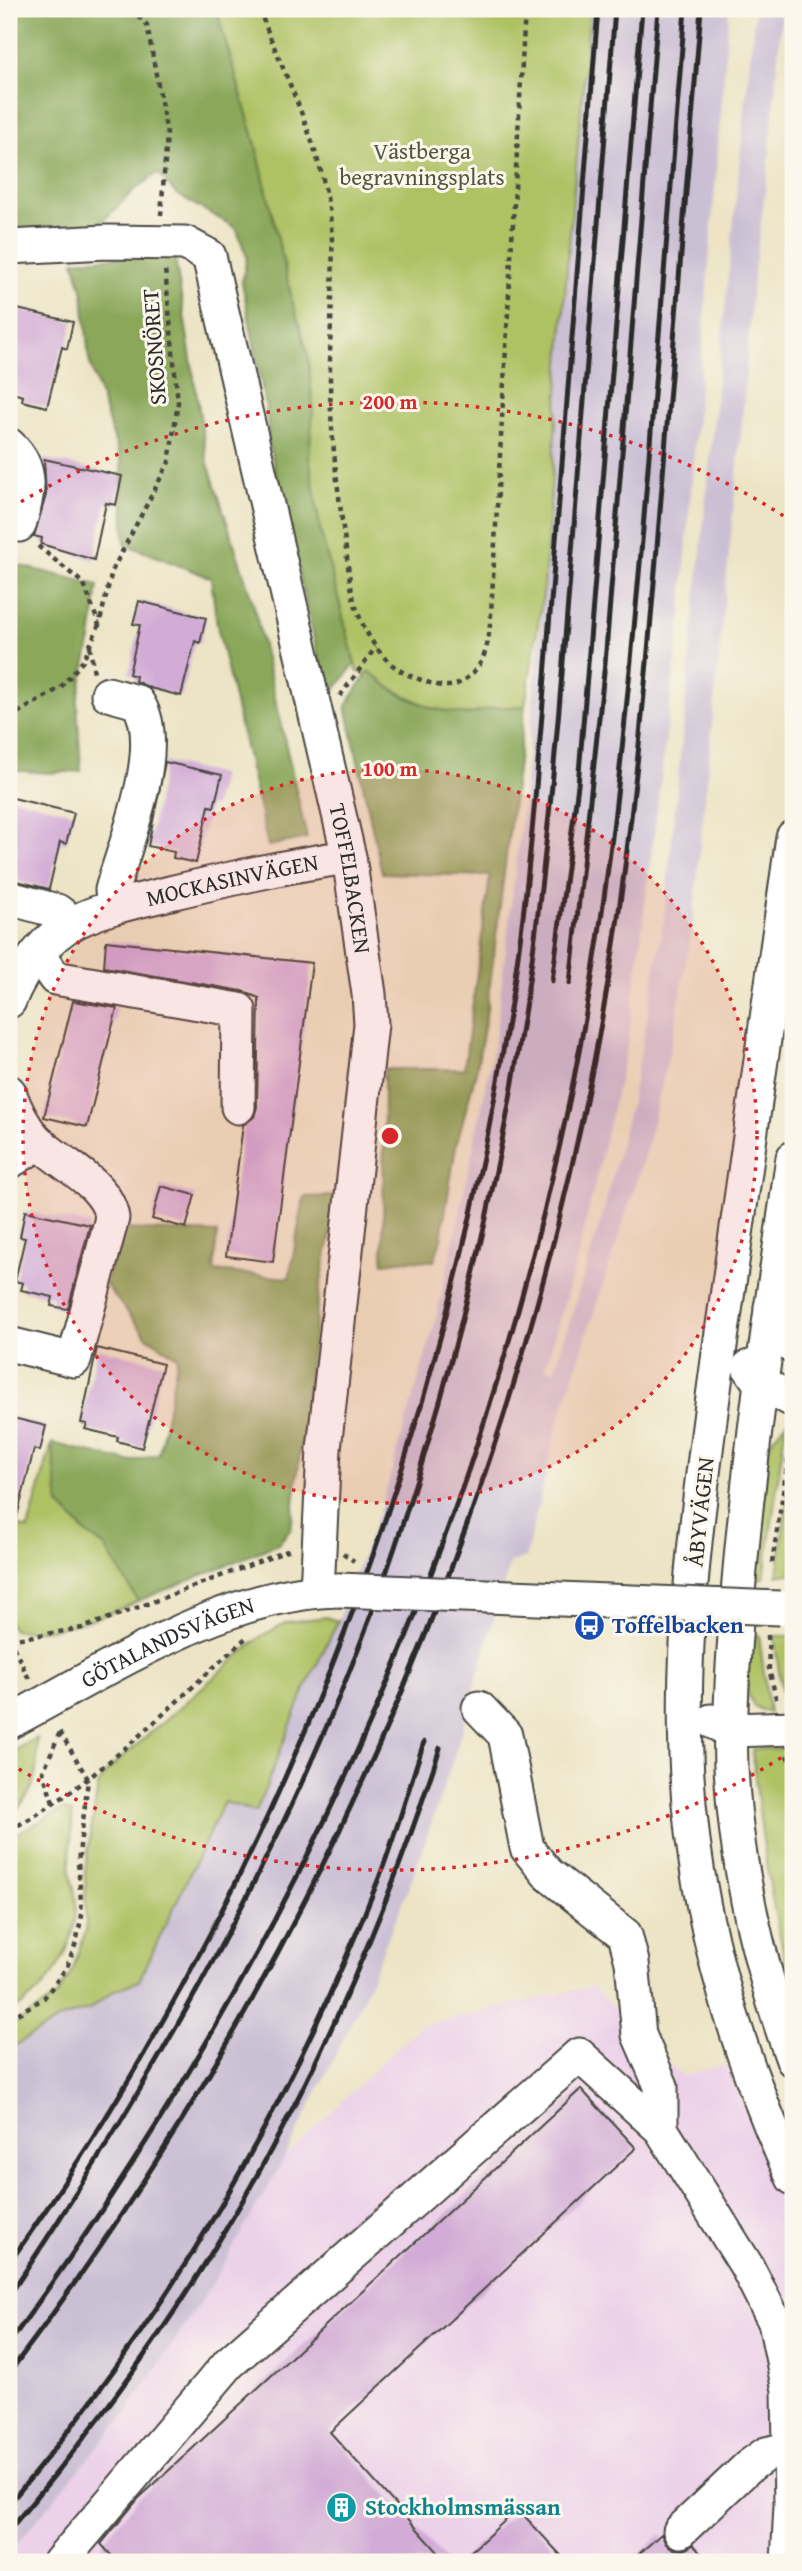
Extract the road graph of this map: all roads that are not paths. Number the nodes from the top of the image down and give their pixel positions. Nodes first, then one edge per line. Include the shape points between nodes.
1 (9, 247) edge
2 (9, 444) edge
3 (19, 525) road end
4 (108, 694) dead end
5 (793, 837) edge
6 (349, 857) junction
7 (9, 898) edge
8 (114, 907) junction
9 (73, 923) junction
10 (38, 954) junction
11 (9, 1001) edge
12 (9, 1092) edge
13 (238, 1107) dead end
14 (39, 1143) junction
15 (793, 1158) edge
16 (9, 1162) edge
17 (733, 1256) junction
18 (771, 1307) junction
19 (9, 1344) edge
20 (793, 1347) edge
21 (793, 1378) edge
22 (760, 1383) junction
23 (793, 1400) edge
24 (707, 1441) junction
25 (328, 1590) junction
26 (781, 1616) edge
27 (688, 1672) junction
28 (478, 1708) dead end
29 (9, 1722) edge
30 (793, 1728) edge
31 (730, 1730) junction
32 (793, 2060) edge
33 (661, 2130) junction
34 (793, 2178) edge
35 (791, 2448) junction
36 (680, 2530) dead end
37 (60, 2562) edge
38 (788, 2562) edge

1 - 6 street, TOFFELBACKEN via 185,243 209,256
2 - 3 street via 27,472 29,491
4 - 8 street, MOCKASINVÄGEN via 137,702 148,727 148,762 112,890
5 - 17 street, ÅBYVÄGEN
6 - 8 street, MOCKASINVÄGEN via 233,878
6 - 25 street, TOFFELBACKEN via 371,1024 324,1449
7 - 9 street via 57,911
8 - 9 street, MOCKASINVÄGEN
9 - 10 street, MOCKASINVÄGEN
10 - 11 street, MOCKASINVÄGEN
10 - 13 street via 55,978 239,1010
12 - 14 street via 19,1117
14 - 16 street
14 - 19 street via 99,1190 111,1205 112,1218 74,1360
15 - 18 street, ÅBYVÄGEN
17 - 22 street via 744,1352
17 - 24 street, ÅBYVÄGEN
18 - 20 street
18 - 22 street, ÅBYVÄGEN
21 - 22 street
22 - 23 street
22 - 24 street via 721,1415
22 - 31 street, ÅBYVÄGEN via 741,1553
24 - 27 street, ÅBYVÄGEN
25 - 26 street, GÖTALANDSVÄGEN, bridge
25 - 29 street, GÖTALANDSVÄGEN via 242,1606
27 - 31 street via 708,1718
27 - 34 street, ÅBYVÄGEN via 686,1757 709,1936 730,2013
28 - 33 street via 505,1735 527,1848 548,1874 625,1935 639,2035 661,2086
30 - 31 street
31 - 32 street, ÅBYVÄGEN via 747,1897 761,1960
33 - 35 street via 746,2265 775,2322 789,2390
33 - 37 street via 579,2055 229,2363
35 - 36 street via 766,2454 748,2467
35 - 38 street

